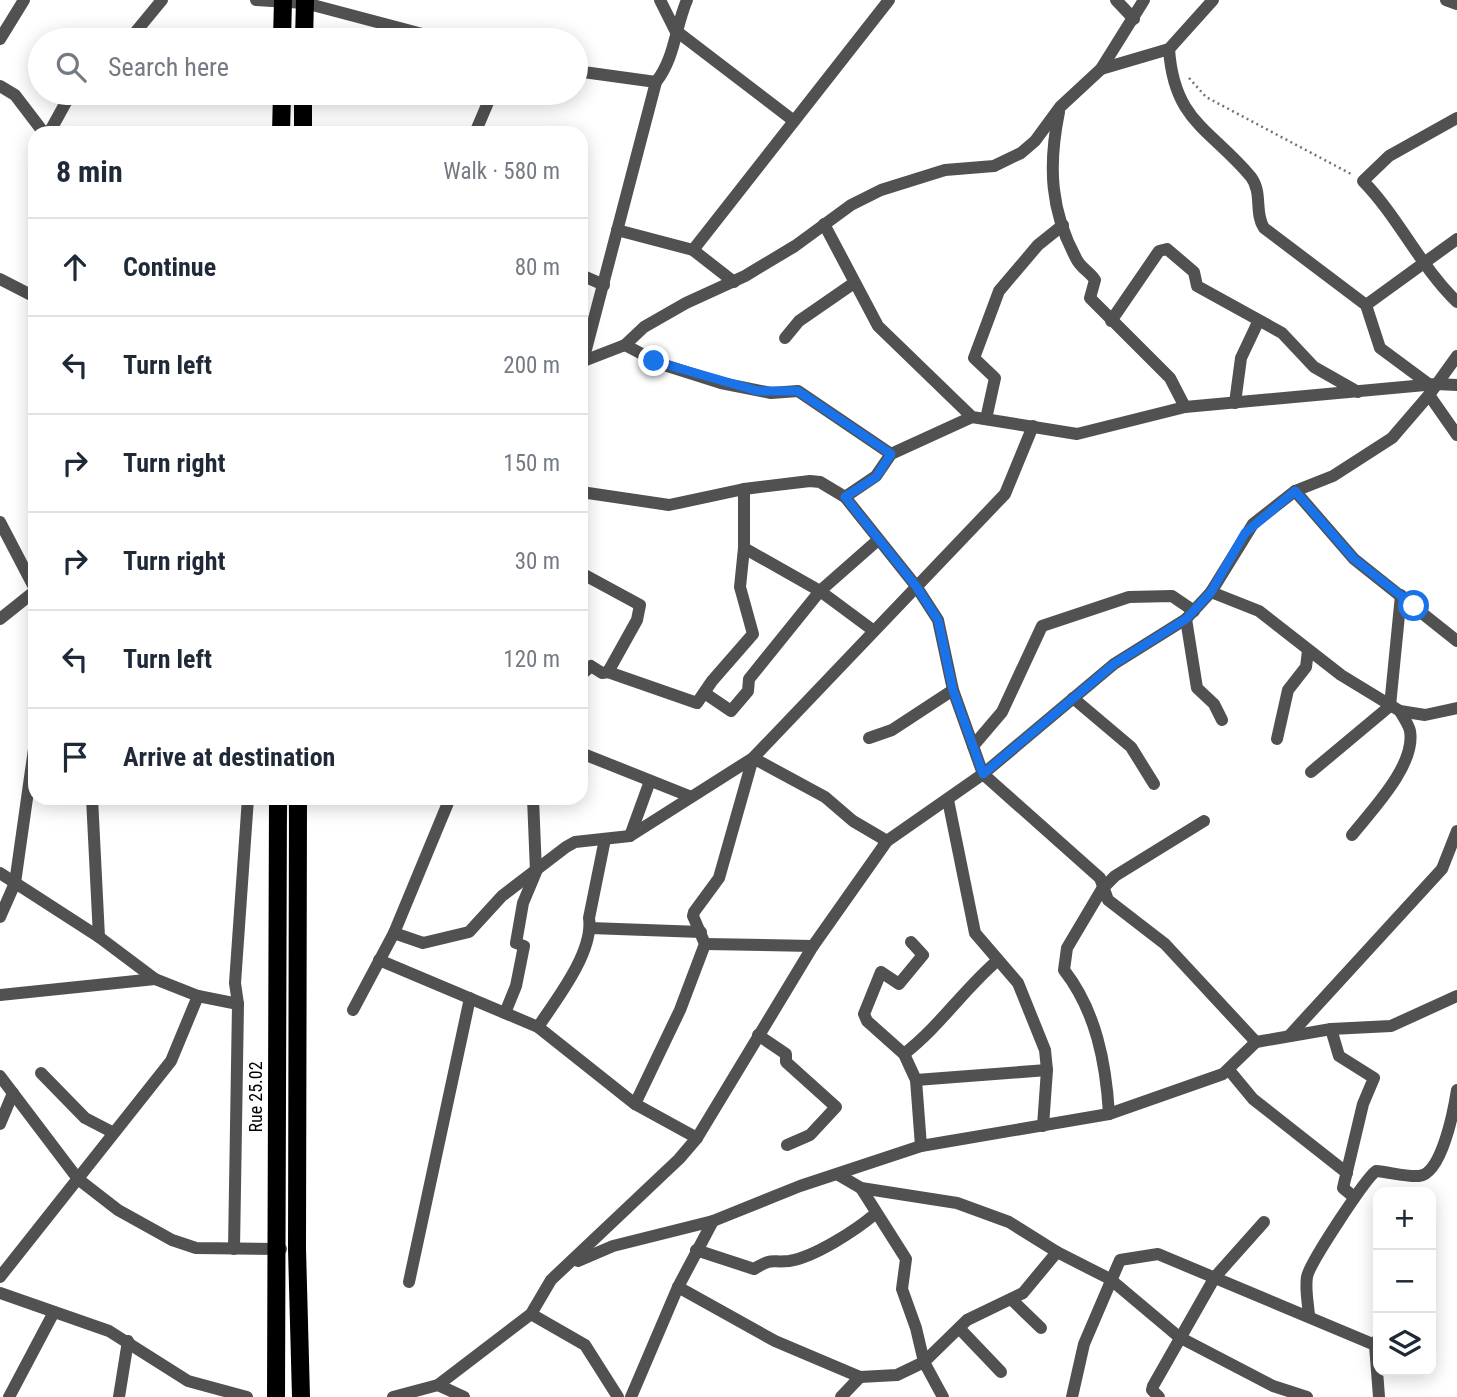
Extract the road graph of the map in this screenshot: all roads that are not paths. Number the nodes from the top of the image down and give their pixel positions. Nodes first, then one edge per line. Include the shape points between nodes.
1 (24, 0) edge
2 (162, 0) edge
3 (256, 0) edge
4 (660, 0) edge
5 (687, 0) edge
6 (889, 0) edge
7 (1116, 0) edge
8 (1144, 0) edge
9 (1213, 0) edge
10 (1446, 0) edge
11 (283, 1) edge
12 (305, 2) edge
13 (1457, 4) edge
14 (1133, 19) junction
15 (139, 28) edge
16 (282, 28) edge
17 (304, 28) edge
18 (401, 28) edge
19 (675, 30) junction
20 (0, 39) edge
21 (1169, 49) junction
22 (1101, 69) junction
23 (588, 73) edge
24 (656, 82) junction
25 (0, 86) edge
26 (64, 105) edge
27 (282, 105) edge
28 (303, 105) edge
29 (487, 105) edge
30 (1060, 107) junction
31 (1457, 118) edge
32 (794, 121) junction
33 (40, 126) edge
34 (50, 126) edge
35 (281, 126) edge
36 (303, 126) edge
37 (478, 126) edge
38 (824, 224) junction
39 (1063, 225) junction
40 (617, 230) junction
41 (1457, 239) edge
42 (693, 250) junction
43 (1423, 265) junction
44 (588, 278) edge
45 (0, 279) edge
46 (734, 282) junction
47 (854, 283) junction
48 (604, 285) junction
49 (28, 293) edge
50 (1457, 302) edge
51 (1366, 304) junction
52 (1111, 321) junction
53 (1258, 322) junction
54 (785, 338) dead end
55 (588, 341) edge
56 (625, 345) junction
57 (1457, 356) edge
58 (588, 360) edge
59 (1457, 385) edge
60 (1432, 388) junction
61 (1358, 392) junction
62 (1234, 403) junction
63 (1185, 407) junction
64 (972, 417) junction
65 (986, 419) junction
66 (1033, 426) junction
67 (1457, 435) edge
68 (891, 454) junction
69 (744, 489) junction
70 (1295, 491) junction
71 (588, 493) edge
72 (845, 497) junction
73 (0, 522) edge
74 (878, 540) junction
75 (744, 548) junction
76 (28, 576) edge
77 (588, 577) edge
78 (916, 586) junction
79 (820, 591) junction
80 (1211, 592) junction
81 (28, 596) edge
82 (1401, 596) junction
83 (1190, 615) junction
84 (0, 618) edge
85 (874, 631) junction
86 (1457, 641) edge
87 (1308, 650) junction
88 (588, 668) edge
89 (608, 672) junction
90 (953, 690) junction
91 (706, 694) junction
92 (1073, 698) junction
93 (1457, 708) edge
94 (1395, 709) junction
95 (1222, 720) dead end
96 (870, 738) dead end
97 (1277, 739) dead end
98 (973, 746) junction
99 (588, 756) edge
100 (753, 758) junction
101 (1311, 772) dead end
102 (983, 774) junction
103 (649, 781) junction
104 (1154, 784) dead end
105 (28, 791) edge
106 (689, 796) junction
107 (948, 800) junction
108 (92, 805) edge
109 (248, 805) edge
110 (278, 805) edge
111 (298, 805) edge
112 (447, 805) edge
113 (533, 805) edge
114 (1204, 821) dead end
115 (1457, 831) edge
116 (1352, 835) dead end
117 (630, 836) junction
118 (605, 839) junction
119 (887, 841) junction
120 (536, 872) junction
121 (0, 873) edge
122 (15, 883) junction
123 (1102, 889) junction
124 (0, 917) edge
125 (590, 928) junction
126 (394, 933) junction
127 (99, 937) junction
128 (703, 938) junction
129 (911, 942) dead end
130 (813, 946) junction
131 (379, 960) junction
132 (998, 960) junction
133 (155, 979) junction
134 (0, 995) edge
135 (198, 996) junction
136 (1457, 996) edge
137 (470, 998) junction
138 (238, 1004) junction
139 (353, 1010) dead end
140 (505, 1013) junction
141 (538, 1027) junction
142 (1331, 1029) junction
143 (758, 1035) junction
144 (1289, 1036) junction
145 (1256, 1042) junction
146 (904, 1054) junction
147 (1047, 1070) junction
148 (1229, 1070) junction
149 (41, 1073) dead end
150 (0, 1076) edge
151 (916, 1080) junction
152 (1457, 1090) edge
153 (13, 1093) junction
154 (635, 1104) junction
155 (1109, 1114) junction
156 (0, 1124) edge
157 (1042, 1126) junction
158 (112, 1132) junction
159 (697, 1138) junction
160 (787, 1146) dead end
161 (921, 1146) junction
162 (1347, 1172) junction
163 (837, 1174) junction
164 (78, 1179) junction
165 (861, 1188) junction
166 (1354, 1197) junction
167 (875, 1214) junction
168 (713, 1221) junction
169 (1264, 1222) dead end
170 (275, 1249) junction
171 (297, 1249) junction
172 (234, 1250) junction
173 (696, 1250) junction
174 (1057, 1252) junction
175 (568, 1265) junction
176 (0, 1277) edge
177 (1215, 1277) junction
178 (1110, 1279) junction
179 (409, 1282) dead end
180 (678, 1287) junction
181 (0, 1293) edge
182 (1011, 1299) junction
183 (54, 1312) junction
184 (531, 1314) junction
185 (1309, 1315) junction
186 (959, 1328) junction
187 (1041, 1328) dead end
188 (1179, 1337) junction
189 (1373, 1340) edge
190 (128, 1342) junction
191 (923, 1362) junction
192 (1001, 1372) dead end
193 (1378, 1376) edge
194 (860, 1377) junction
195 (438, 1385) junction
196 (13, 1395) edge
197 (119, 1397) edge
198 (247, 1397) edge
199 (276, 1397) edge
200 (301, 1397) edge
201 (393, 1397) edge
202 (464, 1397) edge
203 (618, 1397) edge
204 (631, 1397) edge
205 (841, 1397) edge
206 (943, 1397) edge
207 (1072, 1397) edge
208 (1159, 1397) edge
209 (1307, 1397) edge
210 (1379, 1397) edge

1 - 20 street
2 - 15 street
3 - 11 street
4 - 19 street
5 - 19 street
6 - 32 street
7 - 14 street
8 - 14 street
9 - 21 street
10 - 13 street
11 - 12 street
11 - 16 main road
12 - 17 main road
12 - 18 street
14 - 22 street
19 - 24 street via 671,59
19 - 32 street
21 - 22 street
21 - 51 street via 1180,99 1208,137 1252,178 1264,229
22 - 30 street
23 - 24 street
24 - 40 street
25 - 33 street via 15,95
26 - 34 street
27 - 35 main road
28 - 36 main road
29 - 37 street
30 - 38 street via 1035,141 1008,160 994,166 945,170 881,190
30 - 39 street via 1050,165
31 - 43 street via 1390,156 1363,181 1380,198
32 - 42 street
38 - 46 street
38 - 47 street
39 - 52 street via 1079,264 1095,280 1090,298
39 - 65 street via 1038,245 997,294 974,358 995,378
40 - 42 street
40 - 48 street
41 - 43 street
42 - 46 street
43 - 50 street
43 - 51 street
44 - 48 street
45 - 49 street
46 - 56 street via 644,327
47 - 54 street via 799,321
47 - 64 street via 878,326
48 - 55 street
51 - 60 street via 1380,348
52 - 53 street via 1165,248 1194,272 1196,285
52 - 63 street via 1170,378
53 - 61 street via 1287,338 1314,367
53 - 62 street via 1241,358
56 - 58 street
56 - 68 street via 661,364 720,383 771,393 798,391
57 - 60 street
59 - 60 street
60 - 61 street
60 - 67 street
60 - 70 street via 1392,438 1333,476
61 - 62 street
62 - 63 street
63 - 66 street via 1077,434
64 - 65 street
64 - 68 street
65 - 66 street
66 - 78 street via 1005,494
68 - 72 street via 876,477
69 - 71 street via 669,505
69 - 72 street via 820,482
69 - 75 street
70 - 80 street via 1245,533
70 - 82 street via 1354,559
72 - 74 street
73 - 76 street
74 - 78 street
74 - 79 street
75 - 79 street
75 - 91 street via 740,587 753,634
77 - 89 street via 640,605 637,620
78 - 85 street
78 - 90 street via 941,628
79 - 85 street
79 - 91 street via 749,679 748,691 731,711
80 - 83 street
80 - 87 street via 1259,611
81 - 84 street
82 - 86 street
82 - 94 street
83 - 92 street via 1114,664
83 - 95 street via 1197,688 1214,704
83 - 98 street via 1172,596 1129,597 1042,626 1002,712
85 - 100 street
87 - 94 street
87 - 97 street via 1306,667 1288,690
88 - 89 street
89 - 91 street via 697,703
90 - 96 street via 891,730
90 - 98 street
92 - 102 street
92 - 104 street via 1131,747
93 - 94 street via 1425,715
94 - 101 street
94 - 116 street via 1410,730 1408,758
98 - 102 street
99 - 103 street
100 - 106 street
100 - 119 street via 825,797
100 - 128 street via 719,878 694,912
102 - 107 street
102 - 123 street via 1100,878
103 - 106 street
103 - 117 street
105 - 122 street
106 - 117 street
107 - 119 street
107 - 132 street via 975,933
108 - 127 street
109 - 138 street via 235,983
110 - 170 main road, Rue 25.02
111 - 171 main road
112 - 126 street
113 - 120 street
114 - 123 street via 1115,876
115 - 144 street via 1442,869
117 - 118 street
118 - 120 street via 575,842
118 - 125 street
119 - 130 street
120 - 126 street via 502,896 469,932 423,943
120 - 140 street via 523,903 516,943 524,946
121 - 122 street
122 - 124 street
122 - 127 street
123 - 145 street via 1115,906 1165,944
123 - 155 street via 1067,948 1064,970 1077,988 1098,1041
125 - 128 street
125 - 141 street via 573,975
126 - 131 street
127 - 133 street
128 - 130 street
128 - 154 street via 680,1010
129 - 146 street via 923,955 899,984 881,972 865,1008 867,1021
130 - 143 street
131 - 137 street
131 - 139 street
132 - 146 street via 972,982 930,1034
132 - 147 street via 1022,993 1042,1041
133 - 134 street
133 - 135 street
135 - 138 street
135 - 158 street via 171,1061
136 - 142 street via 1391,1026
137 - 140 street
137 - 179 street
138 - 172 street
140 - 141 street
141 - 154 street
142 - 144 street
142 - 162 street via 1339,1056 1374,1078
143 - 159 street
143 - 160 street via 786,1054 786,1062 835,1107 810,1135
144 - 145 street
145 - 148 street
146 - 151 street
147 - 151 street
147 - 157 street
148 - 155 street
148 - 162 street via 1253,1099
149 - 158 street via 85,1118
150 - 153 street
151 - 161 street
152 - 166 street via 1451,1124 1429,1172 1421,1176 1376,1171
153 - 156 street
153 - 164 street
154 - 159 street
155 - 157 street
157 - 161 street
158 - 164 street
159 - 175 street
161 - 163 street
162 - 166 street via 1343,1188
163 - 165 street
163 - 168 street
164 - 172 street via 117,1210 172,1241
164 - 176 street
165 - 167 street
165 - 174 street via 968,1206 1009,1222
166 - 185 street via 1310,1268
167 - 173 street via 850,1235 790,1261 771,1259 754,1269
167 - 191 street via 906,1259 902,1289
168 - 173 street
168 - 175 street via 613,1246
169 - 177 street
170 - 171 street
170 - 172 street
170 - 199 main road, Rue 25.02
171 - 200 main road
173 - 180 street
174 - 178 street
174 - 182 street via 1023,1293
175 - 184 street via 551,1280
177 - 178 street via 1158,1254 1120,1260
177 - 185 street
177 - 188 street
178 - 188 street
178 - 207 street via 1084,1344
180 - 194 street via 775,1340
180 - 204 street
181 - 183 street
182 - 186 street
182 - 187 street
183 - 190 street
183 - 196 street
184 - 195 street
184 - 203 street via 585,1345
185 - 189 street
186 - 191 street
186 - 192 street
188 - 208 street via 1153,1386
188 - 209 street via 1273,1386
190 - 197 street
190 - 198 street via 188,1381
191 - 194 street via 897,1375
191 - 206 street
193 - 210 street
194 - 205 street
195 - 201 street
195 - 202 street

